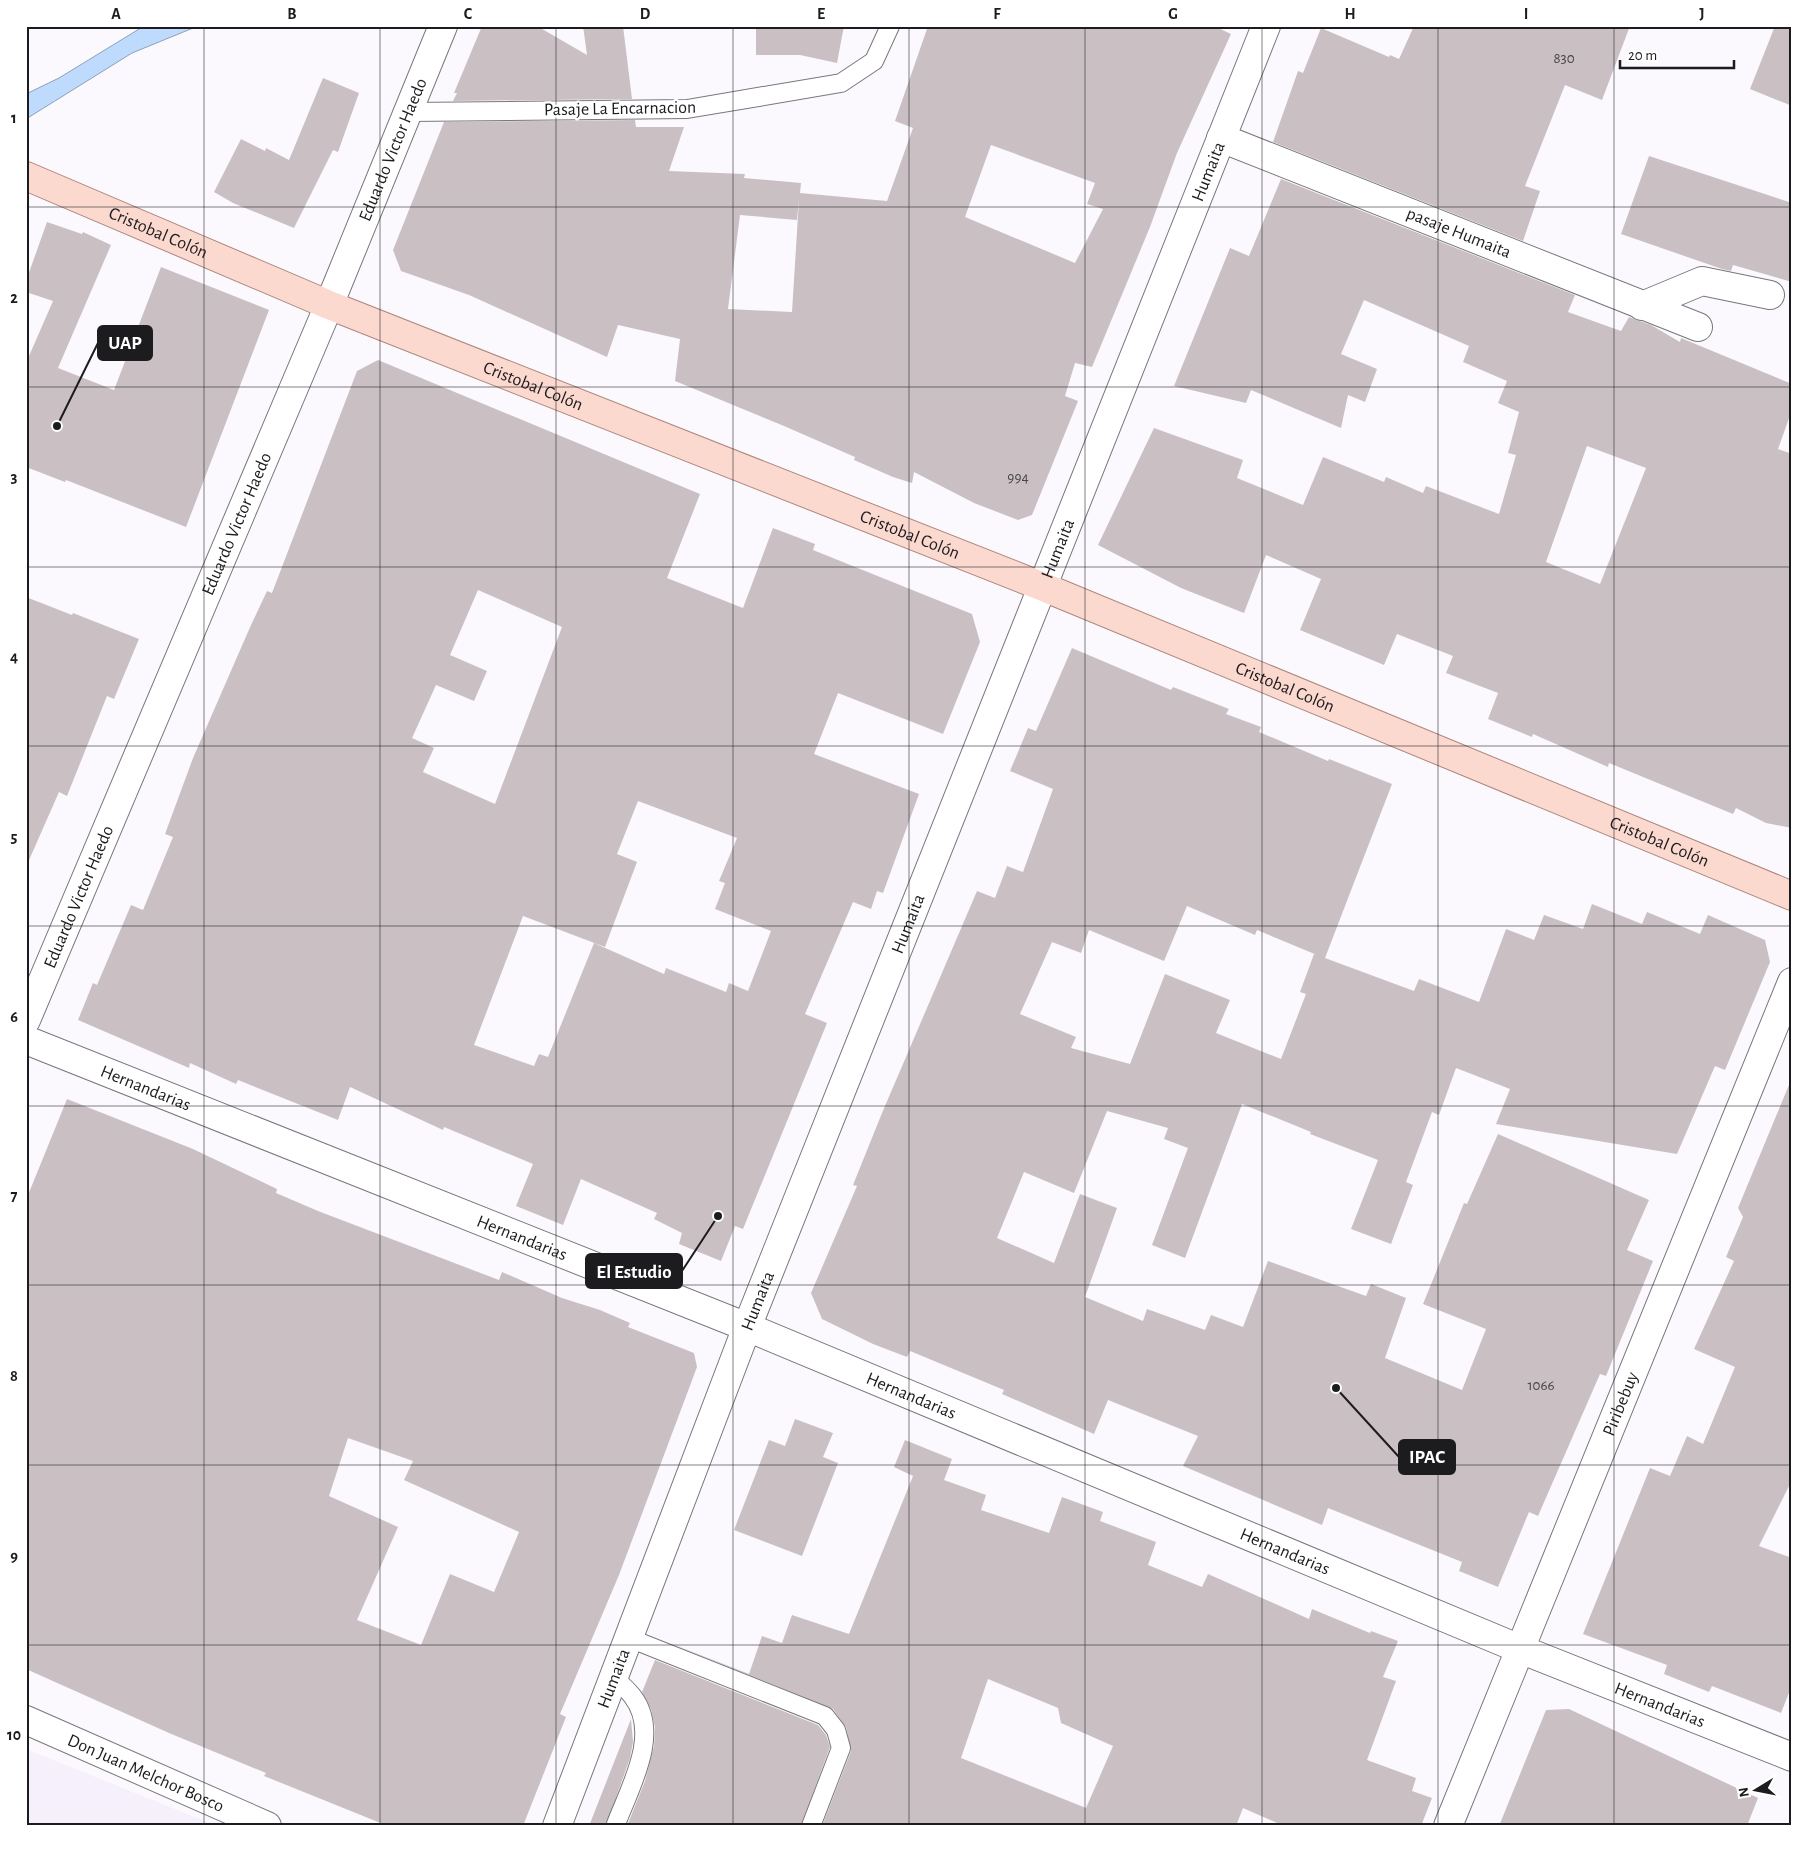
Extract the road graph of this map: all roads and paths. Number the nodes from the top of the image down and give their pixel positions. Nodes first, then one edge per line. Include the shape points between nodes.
1 (443, 26) edge
2 (890, 26) edge
3 (1266, 26) edge
4 (408, 112) junction
5 (1221, 138) junction
6 (26, 176) edge
7 (1770, 295) dead end
8 (329, 305) junction
9 (1642, 306) junction
10 (1698, 327) dead end
11 (1041, 586) junction
12 (1792, 896) edge
13 (1792, 982) edge
14 (26, 1020) edge
15 (26, 1040) edge
16 (747, 1327) junction
17 (628, 1638) junction
18 (1520, 1649) junction
19 (614, 1678) junction
20 (26, 1720) edge
21 (1792, 1758) edge
22 (616, 1824) dead end
23 (266, 1826) edge
24 (558, 1826) edge
25 (811, 1826) edge
26 (1448, 1826) edge

1 - 4 street, Eduardo Victor Haedo
2 - 4 lane, Pasaje La Encarnacion via 874,61 841,84 687,109
3 - 5 street, Humaita
4 - 8 street, Eduardo Victor Haedo
5 - 9 street, pasaje Humaita
5 - 11 street, Humaita
6 - 8 main road, Cristobal Colón
7 - 9 street via 1702,281
8 - 11 main road, Cristobal Colón
8 - 14 street, Eduardo Victor Haedo
9 - 10 street, pasaje Humaita
11 - 12 main road, Cristobal Colón
11 - 16 street, Humaita
13 - 18 street, Piribebuy
15 - 16 street, Hernandarias
16 - 17 street, Humaita
16 - 18 street, Hernandarias
17 - 19 street, Humaita
17 - 25 lane via 825,1716 836,1730 841,1748
18 - 21 street, Hernandarias
18 - 26 street, Piribebuy
19 - 22 lane via 633,1697 643,1716 645,1738 638,1767
19 - 24 street, Humaita
20 - 23 street, Don Juan Melchor Bosco

